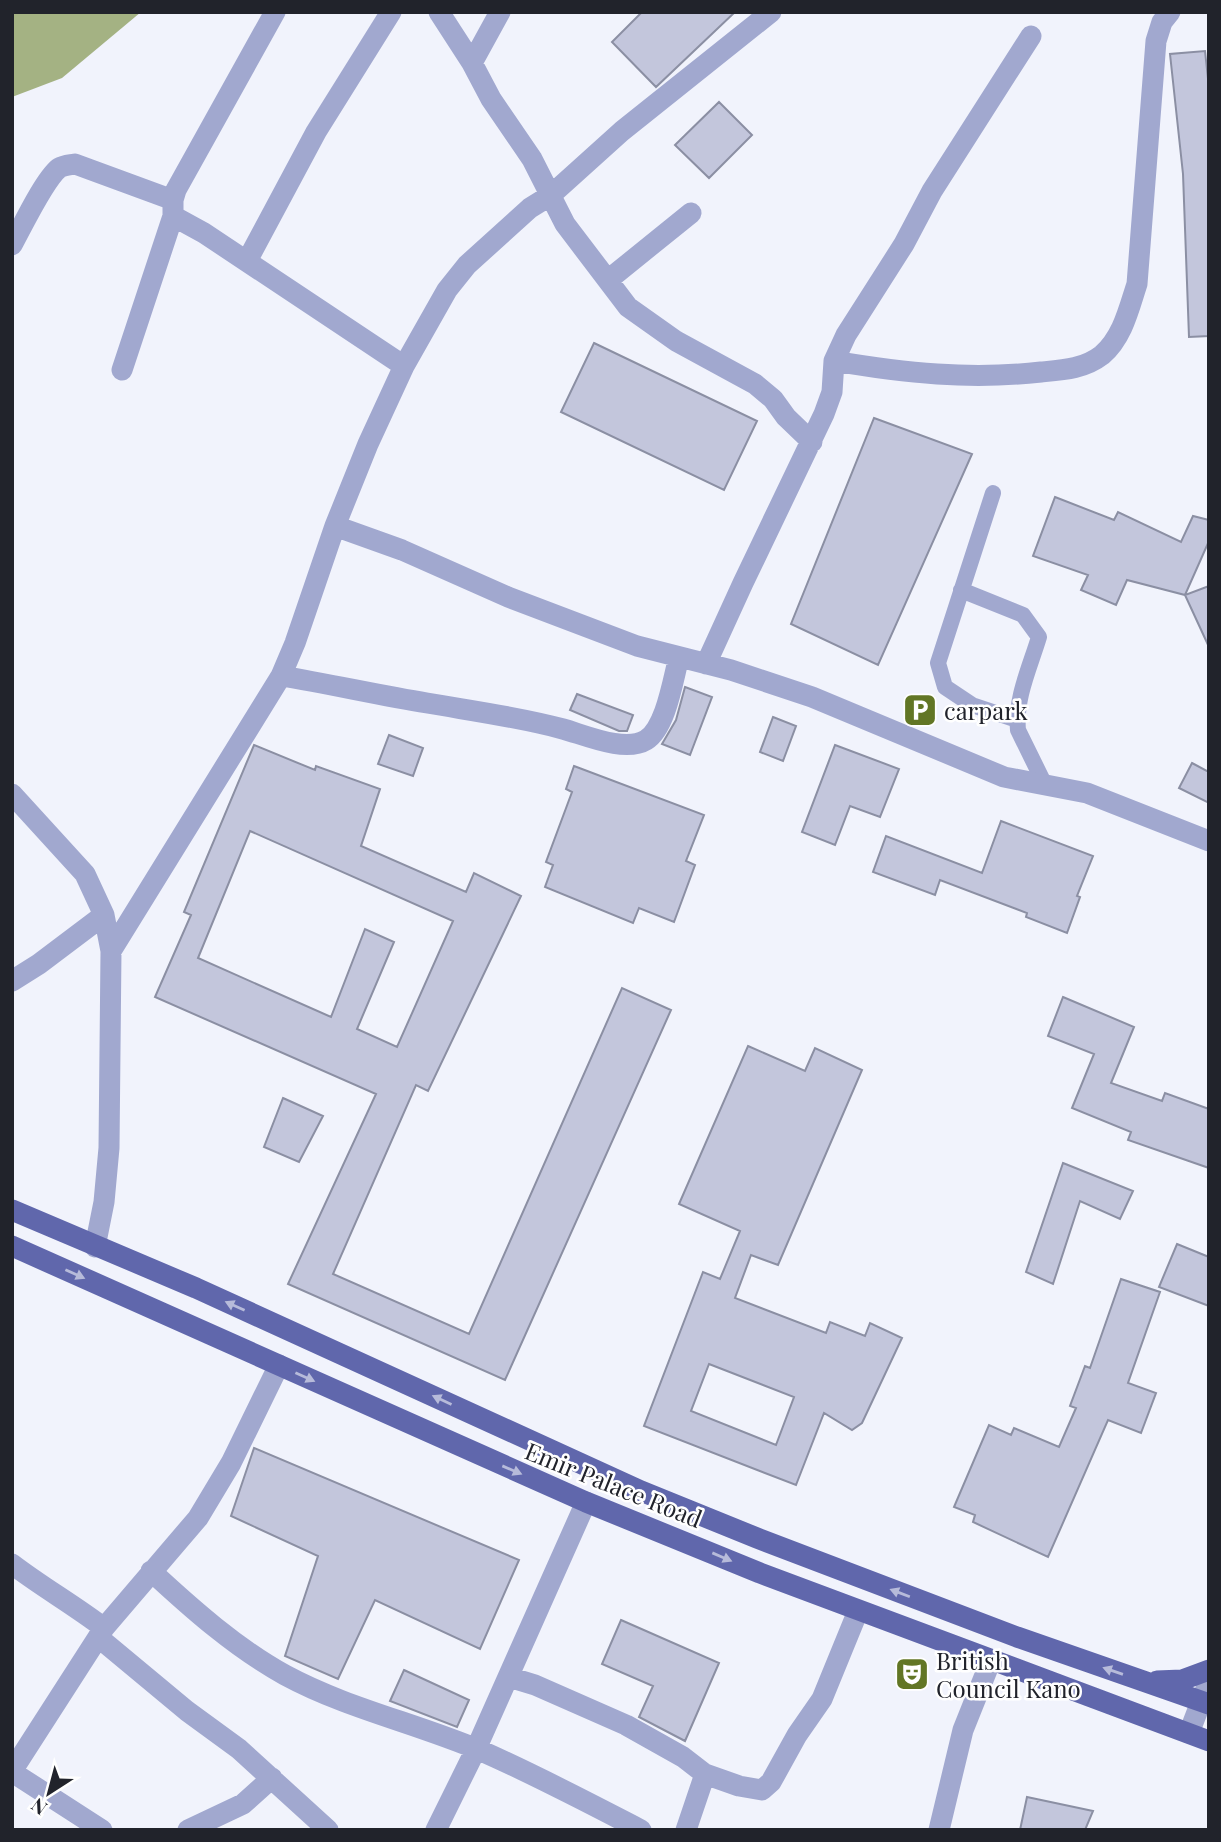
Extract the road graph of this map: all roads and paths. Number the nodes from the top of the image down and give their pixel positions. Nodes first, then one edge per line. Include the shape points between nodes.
1 (275, 12) edge
2 (391, 12) edge
3 (439, 12) edge
4 (500, 12) edge
5 (771, 12) edge
6 (1170, 12) edge
7 (1031, 36) dead end
8 (472, 63) junction
9 (551, 195) junction
10 (173, 208) junction
11 (691, 213) dead end
12 (12, 245) edge
13 (247, 261) junction
14 (608, 280) junction
15 (834, 361) junction
16 (404, 366) junction
17 (122, 370) dead end
18 (812, 442) junction
19 (993, 493) dead end
20 (335, 526) junction
21 (961, 590) junction
22 (679, 657) junction
23 (706, 664) junction
24 (281, 676) junction
25 (1017, 720) junction
26 (1045, 785) junction
27 (12, 794) edge
28 (1209, 841) edge
29 (104, 915) junction
30 (111, 951) junction
31 (12, 981) edge
32 (12, 1210) edge
33 (12, 1246) edge
34 (95, 1247) junction
35 (279, 1365) junction
36 (586, 1503) junction
37 (771, 1543) junction
38 (12, 1564) edge
39 (151, 1571) junction
40 (760, 1573) junction
41 (858, 1611) junction
42 (101, 1632) junction
43 (992, 1660) junction
44 (1209, 1670) edge
45 (509, 1676) junction
46 (1143, 1681) junction
47 (1206, 1695) edge
48 (1199, 1737) edge
49 (477, 1749) junction
50 (12, 1772) edge
51 (705, 1774) junction
52 (272, 1778) junction
53 (102, 1830) edge
54 (188, 1830) edge
55 (328, 1830) edge
56 (436, 1830) edge
57 (641, 1830) edge
58 (686, 1830) edge
59 (939, 1830) edge

1 - 10 street via 193,156
2 - 13 street via 316,132
3 - 8 street
4 - 8 street
5 - 9 street via 622,131
6 - 15 street via 1156,41 1137,284 1114,342 1078,368 997,377 888,371
7 - 15 street via 932,191
8 - 9 street
9 - 14 street via 565,223
9 - 16 street via 467,265 447,290
10 - 12 street via 75,164 67,165 48,181
10 - 13 street
10 - 17 street
11 - 14 street
13 - 16 street
14 - 18 street via 628,307 647,322 755,384
15 - 18 street via 832,391
16 - 20 street
18 - 23 street
19 - 21 lane
20 - 22 street via 580,626
20 - 24 street
21 - 25 lane via 1023,615 1039,637
21 - 25 lane via 938,663 945,687 972,705
22 - 23 street
22 - 24 street via 660,722 648,739 629,744 505,716
23 - 26 street via 812,697 1004,777
24 - 30 street
25 - 26 lane
26 - 28 street via 1087,793
27 - 29 street via 85,874
29 - 30 street
29 - 31 street
30 - 34 street via 109,1148
32 - 34 main road, Emir Palace Road
33 -> 35 main road, Emir Palace Road
37 -> 34 main road, Emir Palace Road via 641,1491 196,1288
35 -> 36 main road, Emir Palace Road
35 - 39 street via 198,1518
36 -> 40 main road, Emir Palace Road
36 - 45 street
37 - 40 main road
46 -> 37 main road, Emir Palace Road
38 - 42 street via 79,1609
39 - 42 street
39 - 49 street via 186,1604 285,1675
40 - 41 main road, Emir Palace Road
41 - 43 main road, Emir Palace Road
41 - 51 street via 822,1699 767,1788 755,1790
42 - 50 street
42 - 52 street via 187,1711
43 - 48 main road, Emir Palace Road
43 - 59 street via 963,1730
44 - 46 main road via 1182,1680
45 - 49 street
45 - 51 street via 626,1725
46 - 47 main road, Emir Palace Road
47 - 48 street
49 - 56 street
49 - 57 street
50 - 53 street
51 - 58 street
52 - 54 street via 243,1804
52 - 55 street

